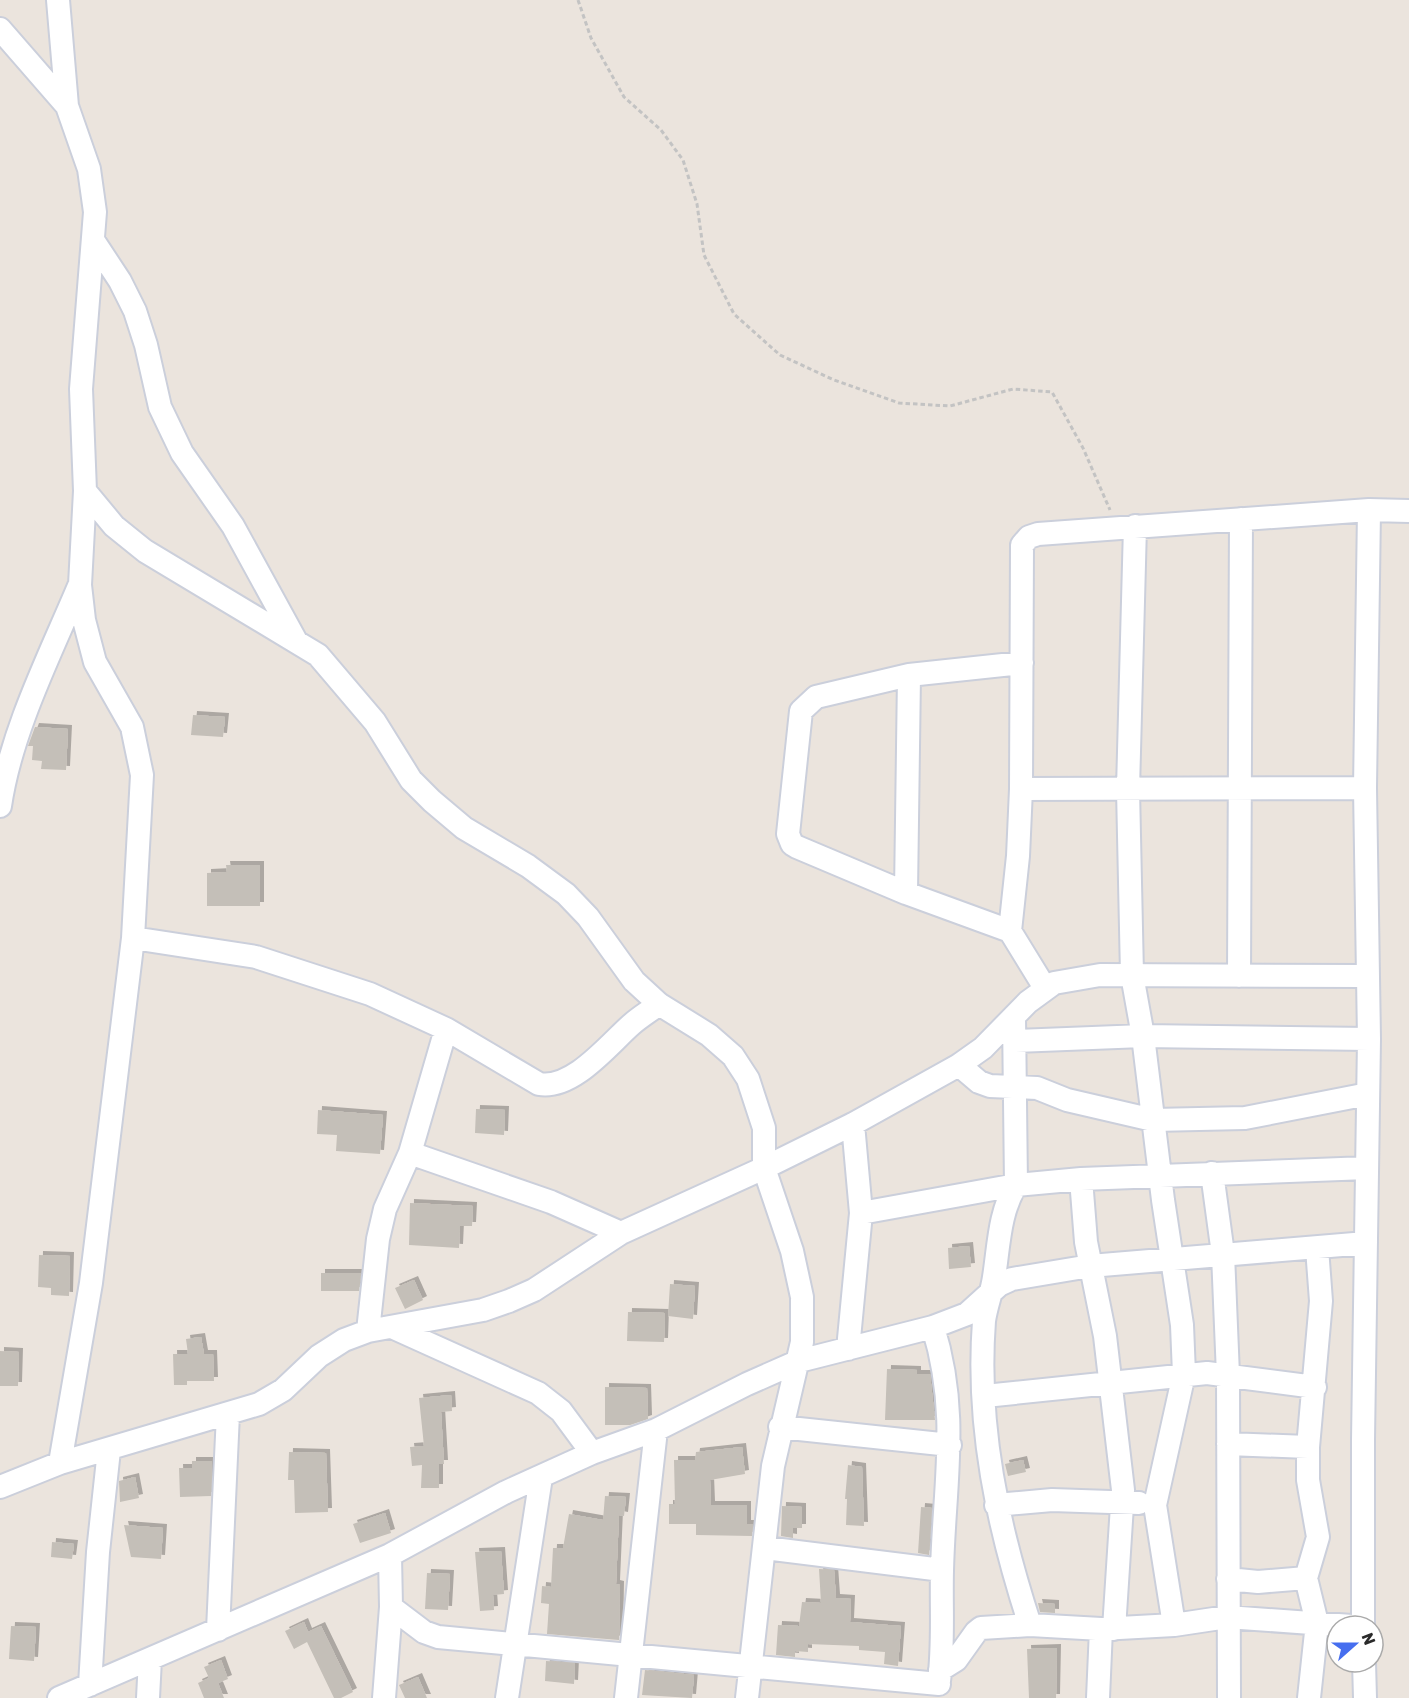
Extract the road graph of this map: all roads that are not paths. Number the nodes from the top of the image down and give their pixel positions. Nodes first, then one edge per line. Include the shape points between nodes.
1 (58, 0) edge
2 (0, 29) edge
3 (67, 106) junction
4 (93, 240) junction
5 (85, 491) junction
6 (1369, 510) junction
7 (1409, 511) edge
8 (1241, 519) junction
9 (1126, 527) junction
10 (80, 585) junction
11 (296, 641) junction
12 (1022, 663) junction
13 (909, 675) junction
14 (2, 779) edge
15 (1240, 786) junction
16 (1365, 788) junction
17 (1021, 789) junction
18 (1128, 789) junction
19 (0, 806) edge
20 (906, 893) junction
21 (1010, 932) junction
22 (133, 938) junction
23 (1132, 975) junction
24 (1239, 976) junction
25 (1366, 976) junction
26 (1044, 988) junction
27 (659, 1004) junction
28 (1014, 1017) junction
29 (446, 1029) junction
30 (1143, 1036) junction
31 (1369, 1039) junction
32 (1014, 1041) junction
33 (959, 1065) junction
34 (1015, 1086) junction
35 (1368, 1094) junction
36 (1153, 1120) junction
37 (853, 1125) junction
38 (410, 1153) junction
39 (764, 1168) junction
40 (1367, 1168) junction
41 (1212, 1173) junction
42 (1159, 1174) junction
43 (1081, 1179) junction
44 (1016, 1185) junction
45 (861, 1213) junction
46 (621, 1233) junction
47 (1366, 1243) junction
48 (1317, 1248) junction
49 (1223, 1254) junction
50 (1173, 1259) junction
51 (1090, 1266) junction
52 (992, 1291) junction
53 (933, 1327) junction
54 (394, 1328) junction
55 (368, 1331) junction
56 (848, 1349) junction
57 (799, 1361) junction
58 (1184, 1374) junction
59 (1228, 1375) junction
60 (1109, 1382) junction
61 (1315, 1387) junction
62 (985, 1396) junction
63 (228, 1414) junction
64 (780, 1427) junction
65 (656, 1430) junction
66 (1228, 1444) junction
67 (950, 1445) junction
68 (1308, 1447) junction
69 (109, 1450) junction
70 (592, 1453) junction
71 (60, 1463) junction
72 (542, 1477) junction
73 (0, 1487) edge
74 (1124, 1502) junction
75 (996, 1505) junction
76 (1155, 1505) junction
77 (765, 1548) junction
78 (390, 1555) junction
79 (942, 1570) junction
80 (1306, 1578) junction
81 (1227, 1579) junction
82 (391, 1607) junction
83 (1363, 1614) edge
84 (1227, 1617) junction
85 (1317, 1623) junction
86 (1174, 1624) junction
87 (1325, 1624) edge
88 (1030, 1625) junction
89 (1108, 1629) junction
90 (218, 1630) junction
91 (513, 1644) junction
92 (630, 1654) junction
93 (150, 1659) junction
94 (750, 1665) junction
95 (1364, 1674) edge
96 (940, 1684) edge
97 (90, 1685) junction
98 (59, 1698) edge
99 (148, 1698) edge
100 (384, 1698) edge
101 (507, 1698) edge
102 (626, 1698) edge
103 (747, 1698) edge
104 (1098, 1698) edge
105 (1229, 1698) edge
106 (1309, 1698) edge
107 (1365, 1698) edge

1 - 3 street
2 - 3 street
3 - 4 street via 89,169 95,212
4 - 5 street via 81,389
4 - 11 street via 135,311 160,407 182,453 233,526
5 - 10 street
5 - 11 street via 114,526 145,551
6 - 7 street
6 - 8 street
6 - 16 street
8 - 9 street
8 - 15 street
9 - 12 street via 1038,534 1022,545
9 - 18 street
10 - 14 street
10 - 22 street via 95,662 132,727 142,775
11 - 27 street via 318,655 337,675 375,722 411,780 464,828 566,894 588,917 634,981
12 - 13 street
12 - 17 street
13 - 20 street
13 - 20 street via 816,697 804,706 788,834 797,847
14 - 19 street
15 - 16 street
15 - 18 street
15 - 24 street
16 - 25 street
17 - 18 street
17 - 21 street
18 - 23 street
20 - 21 street
21 - 26 street
22 - 29 street via 256,957 370,994
22 - 71 street via 91,1283
23 - 24 street
23 - 26 street via 1070,979
23 - 30 street
24 - 25 street
25 - 31 street
26 - 28 street
27 - 29 street via 584,1067 550,1086 539,1084
27 - 39 street via 709,1035 733,1056 748,1079 764,1128
28 - 32 street
28 - 33 street
29 - 38 street
30 - 31 street
30 - 32 street
30 - 36 street
31 - 35 street
32 - 34 street
33 - 34 street via 979,1082
33 - 37 street
34 - 36 street via 1037,1088 1068,1100
34 - 44 street
35 - 36 street via 1245,1118
35 - 40 street
36 - 42 street
37 - 39 street
37 - 45 street
38 - 46 street via 551,1202
38 - 55 street via 393,1189 378,1239
39 - 46 street
39 - 57 street via 792,1251 802,1297
40 - 41 street
40 - 47 street
41 - 42 street
41 - 49 street
42 - 43 street
42 - 50 street
43 - 44 street
43 - 51 street
44 - 45 street
44 - 52 street via 1004,1208
45 - 56 street
46 - 54 street via 534,1290 509,1301
47 - 48 street
47 - 83 street
48 - 49 street
48 - 61 street via 1321,1301
49 - 50 street
49 - 59 street
50 - 51 street
50 - 58 street
51 - 52 street via 1012,1279
51 - 60 street via 1105,1336
52 - 53 street via 967,1314
52 - 62 street via 984,1320
53 - 56 street
53 - 67 street via 947,1379
54 - 55 street
54 - 70 street via 538,1393 561,1411
55 - 63 street via 319,1356 283,1390 259,1404
56 - 57 street
57 - 64 street
57 - 65 street
58 - 59 street
58 - 60 street
58 - 76 street
59 - 61 street
59 - 66 street
60 - 62 street
60 - 74 street
61 - 68 street
62 - 75 street via 987,1448
63 - 69 street
63 - 90 street
64 - 67 street
64 - 77 street
65 - 70 street
65 - 92 street
66 - 68 street
66 - 81 street
67 - 79 street
68 - 80 street via 1308,1480 1318,1537
69 - 71 street
69 - 97 street
70 - 72 street
71 - 73 street
72 - 78 street via 506,1492
72 - 91 street
74 - 75 street via 1052,1500
74 - 76 street
74 - 89 street
75 - 88 street
76 - 86 street
77 - 79 street
77 - 94 street
78 - 82 street
78 - 90 street
79 - 96 street
80 - 81 street via 1258,1582
80 - 85 street
81 - 84 street
82 - 91 street via 424,1632 438,1637
82 - 100 street
84 - 85 street
84 - 86 street
84 - 105 street
85 - 87 street
85 - 106 street
86 - 89 street
88 - 89 street
88 - 96 street via 981,1628
89 - 104 street
90 - 93 street
91 - 92 street
91 - 101 street
92 - 94 street
92 - 102 street
93 - 97 street
93 - 99 street
94 - 96 street
94 - 103 street
95 - 107 street
97 - 98 street

